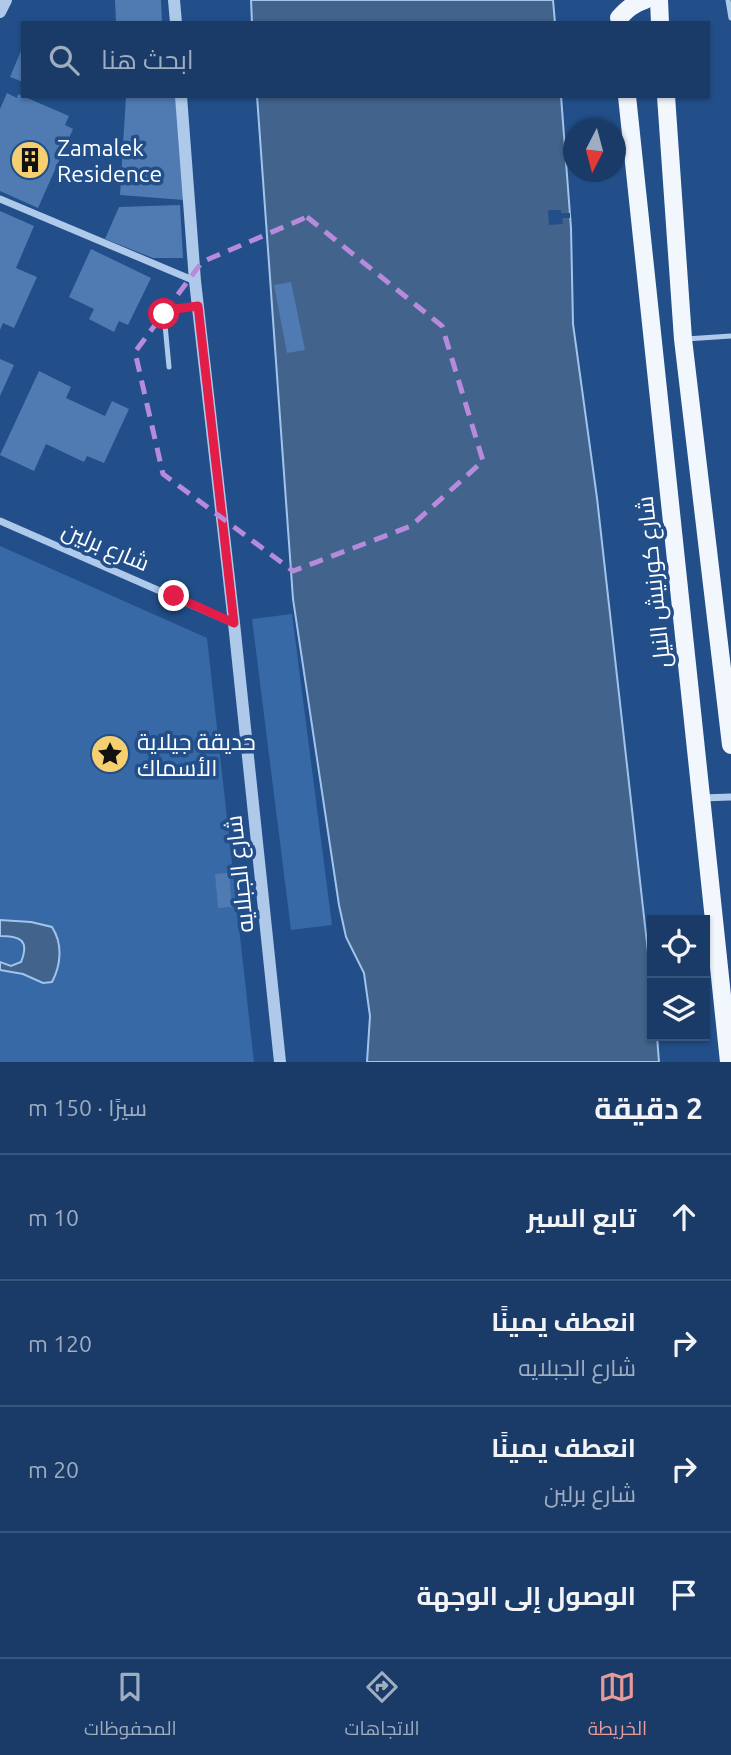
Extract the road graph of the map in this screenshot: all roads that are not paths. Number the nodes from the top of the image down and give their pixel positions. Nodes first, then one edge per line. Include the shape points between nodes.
1 (6, 0) edge
2 (174, 0) edge
3 (617, 0) edge
4 (645, 0) edge
5 (659, 0) edge
6 (728, 0) edge
7 (0, 12) edge
8 (731, 18) edge
9 (176, 21) edge
10 (619, 21) edge
11 (660, 21) edge
12 (181, 98) edge
13 (627, 98) edge
14 (666, 98) edge
15 (0, 199) edge
16 (195, 281) junction
17 (198, 306) junction
18 (731, 336) edge
19 (683, 339) junction
20 (169, 367) dead end
21 (0, 521) edge
22 (234, 623) junction
23 (728, 706) edge
24 (731, 745) edge
25 (731, 797) edge
26 (700, 798) junction
27 (280, 1062) edge
28 (729, 1062) edge

1 - 7 street
2 - 9 street
3 - 10 main road
4 - 10 main road via 626,9
5 - 11 main road
6 - 8 lane
12 - 16 street, شارع الجبلايه
13 - 26 main road, شارع كورنيش النيل
14 - 19 main road
15 - 16 street
16 - 17 street, شارع الجبلايه
17 - 20 lane via 164,314
17 - 22 street, شارع الجبلايه
18 - 19 lane
19 - 23 main road
21 - 22 street, شارع برلين
22 - 27 street, شارع الجبلايه
23 - 24 main road
25 - 26 street
26 - 28 main road, شارع كورنيش النيل

